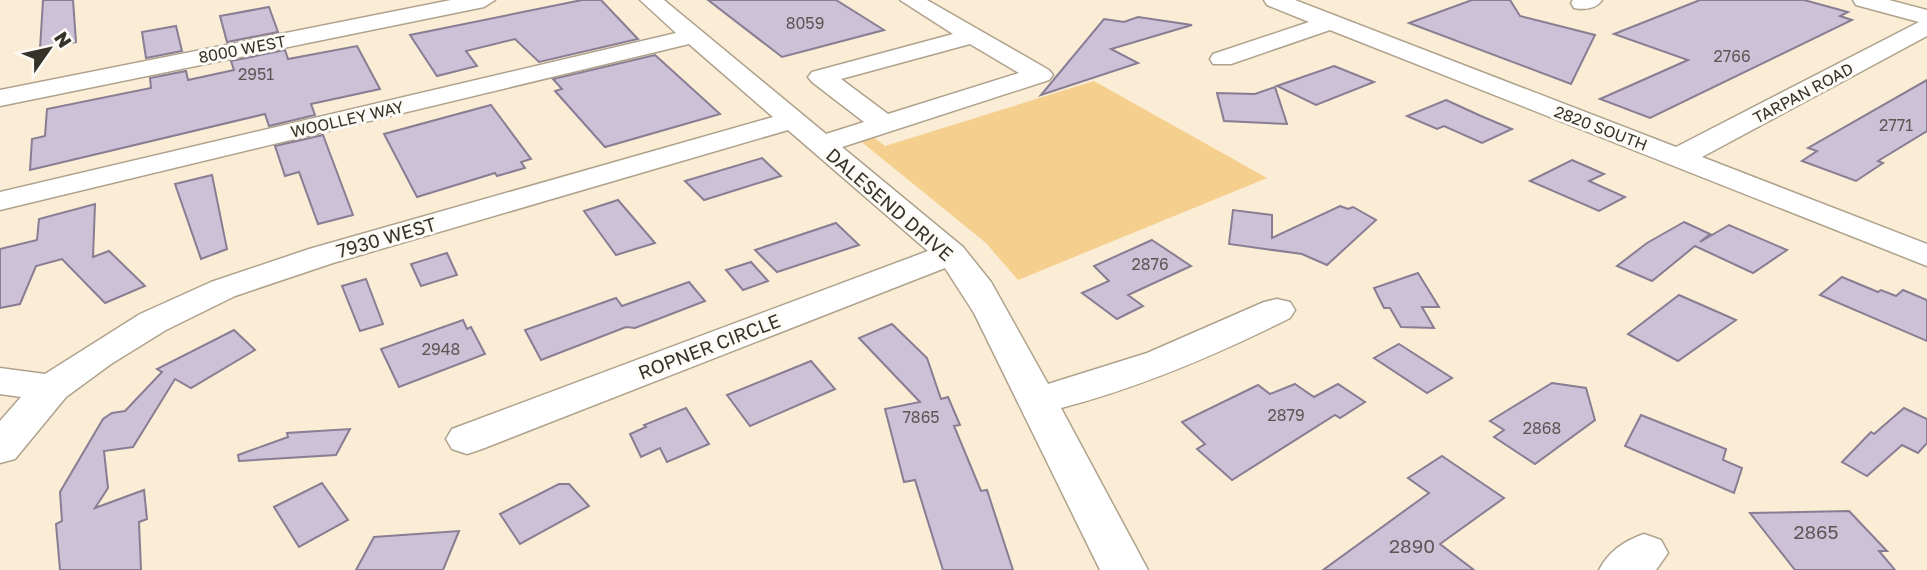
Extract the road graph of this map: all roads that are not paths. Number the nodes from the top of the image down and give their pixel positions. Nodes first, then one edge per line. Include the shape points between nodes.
1 (484, 0) edge
2 (651, 0) edge
3 (911, 0) edge
4 (1275, 0) edge
5 (1864, 0) edge
6 (1927, 17) edge
7 (1331, 22) junction
8 (1927, 27) edge
9 (694, 36) junction
10 (972, 36) junction
11 (1222, 59) dead end
12 (0, 98) edge
13 (792, 120) junction
14 (884, 124) junction
15 (822, 144) junction
16 (1678, 158) junction
17 (0, 201) edge
18 (951, 254) junction
19 (1927, 256) edge
20 (1277, 310) dead end
21 (0, 381) edge
22 (51, 388) junction
23 (1040, 400) junction
24 (467, 439) dead end
25 (0, 448) edge
26 (1124, 570) edge

1 - 12 street, 8000 WEST
2 - 9 street, DALESEND DRIVE
3 - 10 street
4 - 7 street, 2820 SOUTH
5 - 6 street
7 - 11 street
7 - 16 street, 2820 SOUTH
8 - 16 street, TARPAN ROAD
9 - 13 street, DALESEND DRIVE
9 - 17 street, WOOLLEY WAY
10 - 14 street via 821,77
10 - 14 street via 1040,75
13 - 15 street, DALESEND DRIVE
13 - 22 street, 7930 WEST via 321,256 223,289 153,322
14 - 15 street
15 - 18 street, DALESEND DRIVE
16 - 19 street, 2820 SOUTH
18 - 23 street, DALESEND DRIVE via 974,282
18 - 24 street, ROPNER CIRCLE
20 - 23 street via 1174,360
21 - 22 street
22 - 25 street, 7930 WEST
23 - 26 street, DALESEND DRIVE

